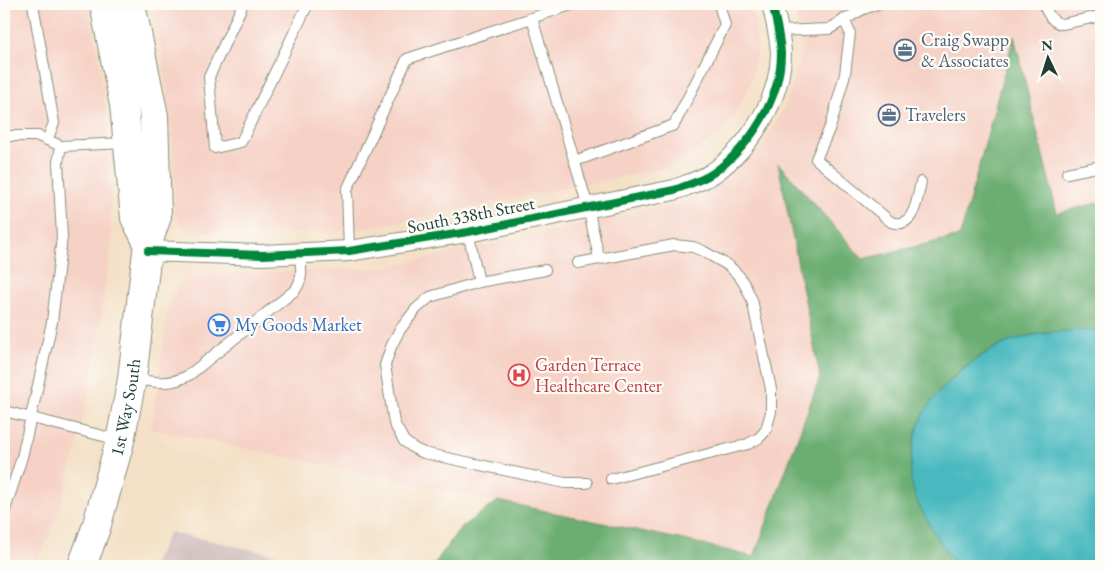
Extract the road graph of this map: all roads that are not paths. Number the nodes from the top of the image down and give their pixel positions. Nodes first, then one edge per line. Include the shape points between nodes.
1 (34, 4) edge
2 (104, 4) edge
3 (131, 4) edge
4 (243, 4) edge
5 (308, 4) edge
6 (574, 4) edge
7 (719, 4) edge
8 (772, 4) edge
9 (877, 4) edge
10 (1043, 4) edge
11 (1101, 16) edge
12 (532, 18) junction
13 (844, 19) junction
14 (779, 31) junction
15 (4, 136) edge
16 (47, 140) junction
17 (129, 143) junction
18 (61, 146) junction
19 (575, 161) junction
20 (1101, 166) edge
21 (1067, 173) dead end
22 (921, 182) dead end
23 (588, 207) junction
24 (468, 232) junction
25 (148, 247) junction
26 (349, 251) junction
27 (300, 254) junction
28 (599, 258) junction
29 (578, 263) dead end
30 (545, 270) dead end
31 (479, 282) junction
32 (132, 379) junction
33 (4, 411) edge
34 (31, 418) junction
35 (120, 440) junction
36 (611, 479) dead end
37 (587, 483) dead end
38 (4, 513) edge
39 (82, 566) edge

1 - 16 lane via 54,123
2 - 17 main road
3 - 25 main road, 1st Way South via 154,116 157,216
4 - 5 lane via 209,77 215,148 241,142
6 - 12 lane
7 - 19 lane via 726,24 674,125
8 - 14 street, South 338th Street
9 - 13 lane
10 - 11 lane via 1057,24
12 - 19 lane
12 - 26 lane via 407,59 347,190
13 - 14 lane via 829,28
13 - 22 lane via 850,33 845,74 831,125 816,159 896,224 906,221 915,210
14 - 23 street, South 338th Street via 781,55 766,112 739,150 712,174 693,184
15 - 16 lane via 34,136
16 - 18 lane
17 - 18 lane
17 - 25 main road via 135,218
18 - 34 lane via 58,162 62,237 54,313
19 - 23 lane
20 - 21 lane
23 - 24 street, South 338th Street
23 - 28 lane
24 - 26 street, South 338th Street
24 - 31 lane
25 - 27 street, South 338th Street via 222,254
25 - 32 main road, 1st Way South
26 - 27 street, South 338th Street
27 - 32 lane via 298,287 189,375 163,384
28 - 29 lane
28 - 36 lane via 674,245 704,251 729,266 745,285 752,300 771,389 770,421 759,438 748,444
30 - 31 lane
31 - 37 lane via 430,297 399,331 385,365 396,430 409,446 424,453 565,483
32 - 35 main road, 1st Way South
33 - 34 lane
34 - 35 lane
34 - 38 lane
35 - 39 main road, 1st Way South

